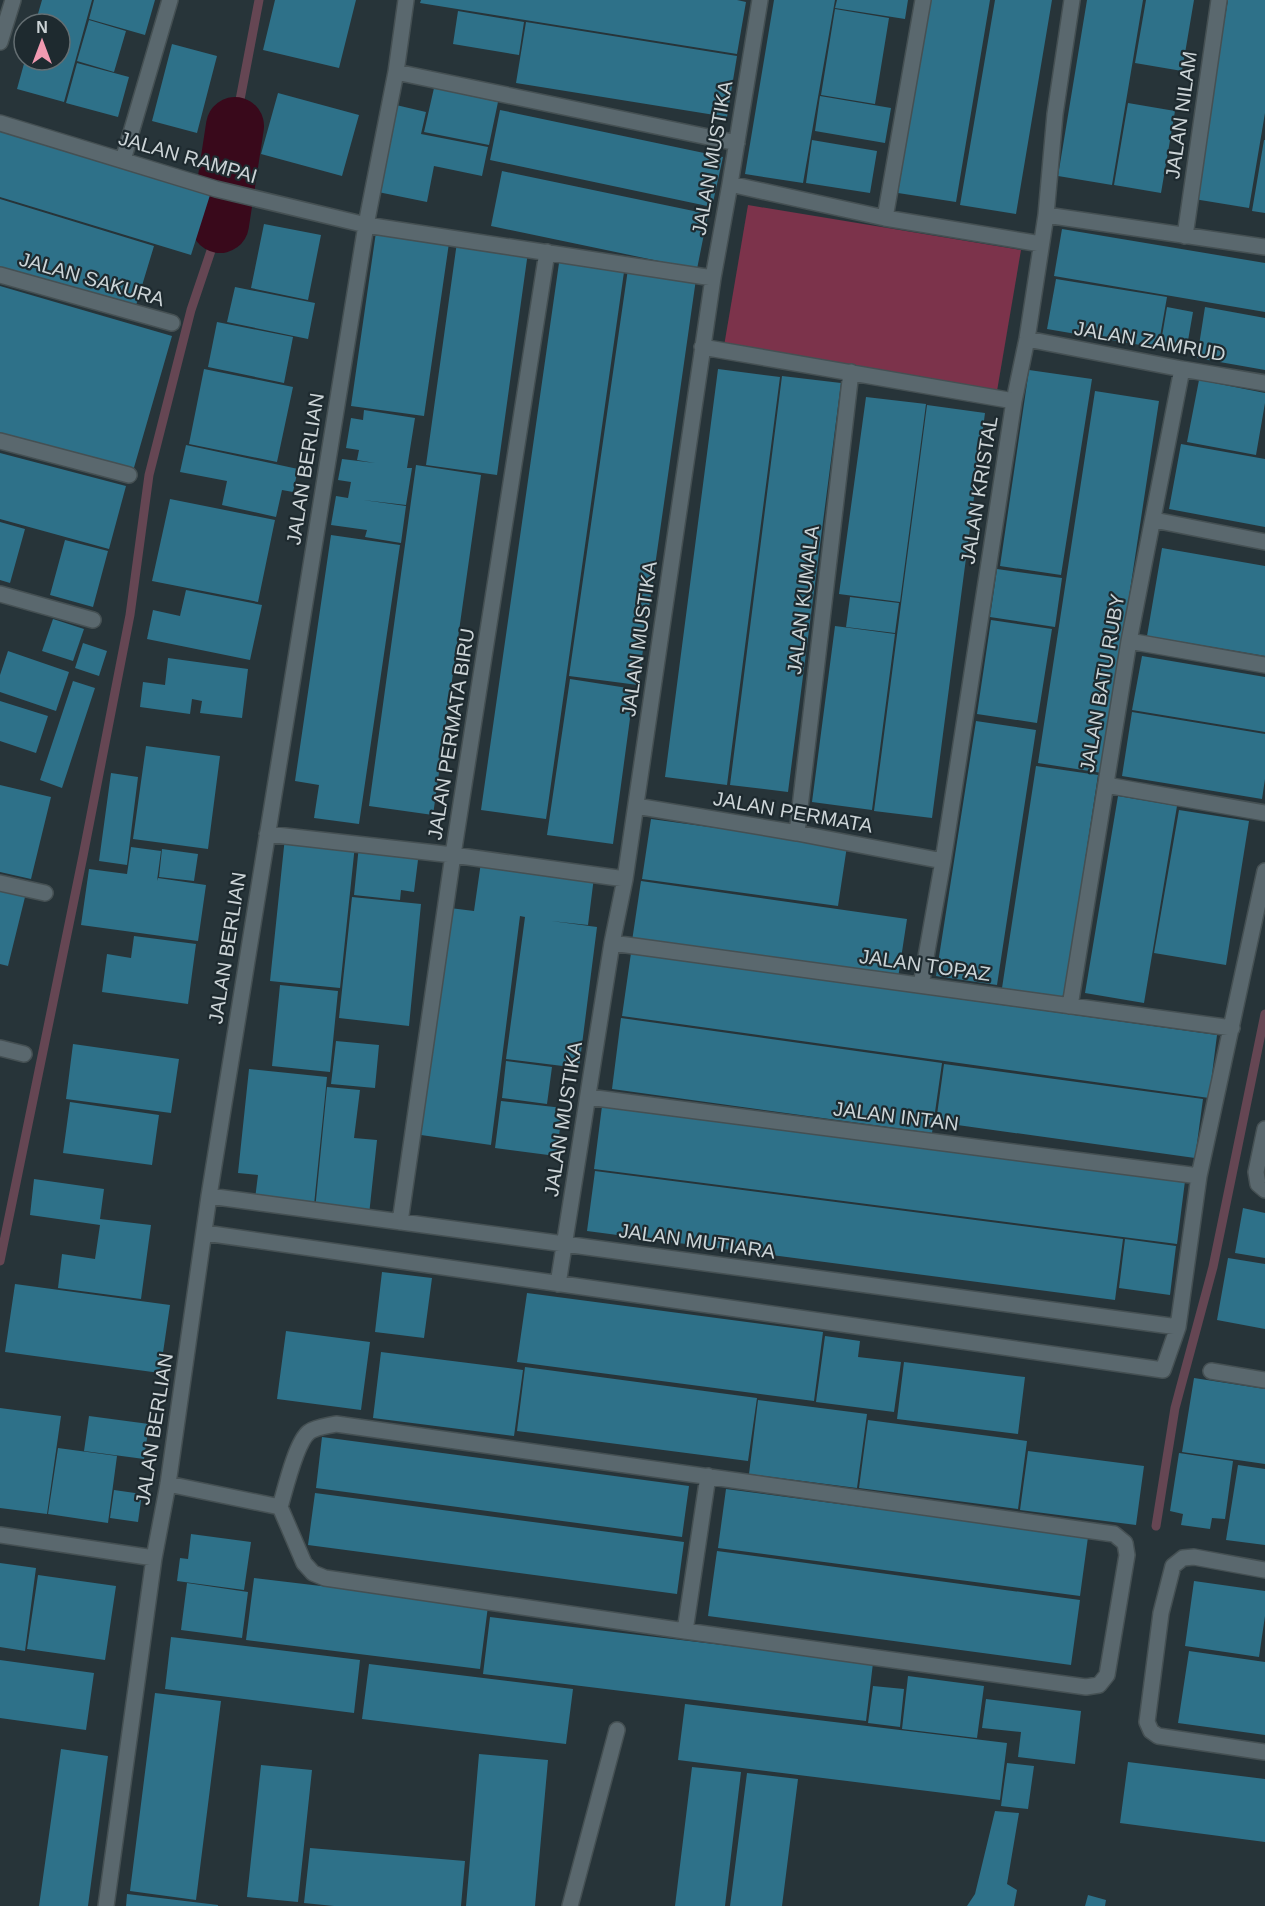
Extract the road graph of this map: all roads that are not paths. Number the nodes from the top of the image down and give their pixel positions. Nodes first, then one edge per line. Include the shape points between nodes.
1 (13, 0) edge
2 (170, 0) edge
3 (406, 0) edge
4 (758, 0) edge
5 (923, 0) edge
6 (1072, 0) edge
7 (1219, 0) edge
8 (0, 42) edge
9 (396, 72) junction
10 (0, 123) edge
11 (737, 143) junction
12 (123, 160) junction
13 (730, 184) junction
14 (1046, 215) junction
15 (885, 218) junction
16 (366, 225) junction
17 (1185, 236) junction
18 (1041, 244) junction
19 (1265, 247) edge
20 (547, 252) junction
21 (0, 275) edge
22 (712, 278) junction
23 (172, 323) dead end
24 (1027, 339) junction
25 (702, 347) junction
26 (1182, 369) junction
27 (851, 372) junction
28 (1265, 383) edge
29 (1014, 401) junction
30 (0, 441) edge
31 (129, 475) dead end
32 (1154, 520) junction
33 (1265, 542) edge
34 (0, 594) edge
35 (93, 620) dead end
36 (1129, 641) junction
37 (1265, 664) edge
38 (1106, 785) junction
39 (636, 806) junction
40 (1265, 813) edge
41 (796, 833) junction
42 (267, 834) junction
43 (453, 855) junction
44 (943, 861) junction
45 (1265, 871) edge
46 (625, 879) junction
47 (0, 883) edge
48 (45, 893) dead end
49 (612, 943) junction
50 (921, 985) junction
51 (1070, 1006) junction
52 (1232, 1028) junction
53 (0, 1048) edge
54 (24, 1054) dead end
55 (588, 1097) junction
56 (1265, 1129) edge
57 (1199, 1176) junction
58 (1265, 1190) edge
59 (209, 1196) junction
60 (400, 1222) junction
61 (205, 1233) junction
62 (564, 1244) junction
63 (558, 1284) junction
64 (1178, 1327) junction
65 (1211, 1371) dead end
66 (1265, 1380) edge
67 (708, 1476) junction
68 (168, 1484) junction
69 (280, 1507) junction
70 (0, 1535) edge
71 (154, 1558) junction
72 (1265, 1570) edge
73 (686, 1631) junction
74 (617, 1730) dead end
75 (1265, 1752) edge
76 (106, 1906) edge
77 (570, 1906) edge

1 - 8 street
2 - 12 street
3 - 9 street, JALAN BERLIAN
4 - 11 street, JALAN MUSTIKA
5 - 15 street
6 - 14 street, JALAN KRISTAL via 1055,114
7 - 17 street, JALAN NILAM
9 - 11 street
9 - 16 street, JALAN BERLIAN
10 - 12 street, JALAN RAMPAI
11 - 13 street, JALAN MUSTIKA
12 - 16 street, JALAN RAMPAI via 216,189
13 - 15 street
13 - 22 street, JALAN MUSTIKA
14 - 17 street
14 - 18 street, JALAN KRISTAL
15 - 18 street
16 - 20 street, JALAN RAMPAI
16 - 42 street, JALAN BERLIAN
17 - 19 street
18 - 24 street, JALAN KRISTAL
20 - 22 street, JALAN RAMPAI
20 - 43 street, JALAN PERMATA BIRU
21 - 23 street, JALAN SAKURA
22 - 25 street, JALAN MUSTIKA
24 - 26 street, JALAN ZAMRUD
24 - 29 street, JALAN KRISTAL
25 - 27 street
25 - 39 street, JALAN MUSTIKA
26 - 28 street, JALAN ZAMRUD
26 - 32 street, JALAN BATU RUBY
27 - 29 street
27 - 41 street, JALAN KUMALA
29 - 44 street, JALAN KRISTAL
30 - 31 street
32 - 33 street
32 - 36 street, JALAN BATU RUBY
34 - 35 street
36 - 37 street
36 - 38 street, JALAN BATU RUBY
38 - 40 street
38 - 51 street, JALAN BATU RUBY
39 - 41 street, JALAN PERMATA
39 - 46 street, JALAN MUSTIKA
41 - 44 street, JALAN PERMATA
42 - 43 street
42 - 59 street, JALAN BERLIAN
43 - 46 street
43 - 60 street, JALAN PERMATA BIRU
44 - 50 street, JALAN KRISTAL
45 - 52 street
46 - 49 street, JALAN MUSTIKA
47 - 48 street
49 - 50 street, JALAN TOPAZ
49 - 55 street, JALAN MUSTIKA
50 - 51 street, JALAN TOPAZ
51 - 52 street, JALAN TOPAZ
52 - 57 street
53 - 54 street
55 - 57 street, JALAN INTAN
55 - 62 street, JALAN MUSTIKA
56 - 58 street via 1256,1172 1258,1185
57 - 64 street
59 - 60 street, JALAN MUTIARA
59 - 61 street, JALAN BERLIAN
60 - 62 street, JALAN MUTIARA
61 - 63 street
61 - 68 street, JALAN BERLIAN
62 - 63 street, JALAN MUSTIKA
62 - 64 street, JALAN MUTIARA
63 - 64 street via 1163,1370
65 - 66 street
67 - 69 street via 336,1424 309,1432 301,1443
67 - 73 street
67 - 73 street via 1114,1534 1125,1543 1127,1555 1107,1675 1099,1685 1086,1687
68 - 69 street
68 - 71 street, JALAN BERLIAN
69 - 73 street via 304,1563 325,1578
70 - 71 street
71 - 76 street, JALAN BERLIAN
72 - 75 street via 1194,1557 1183,1558 1173,1566 1161,1613 1147,1722 1150,1731 1158,1736
74 - 77 street

